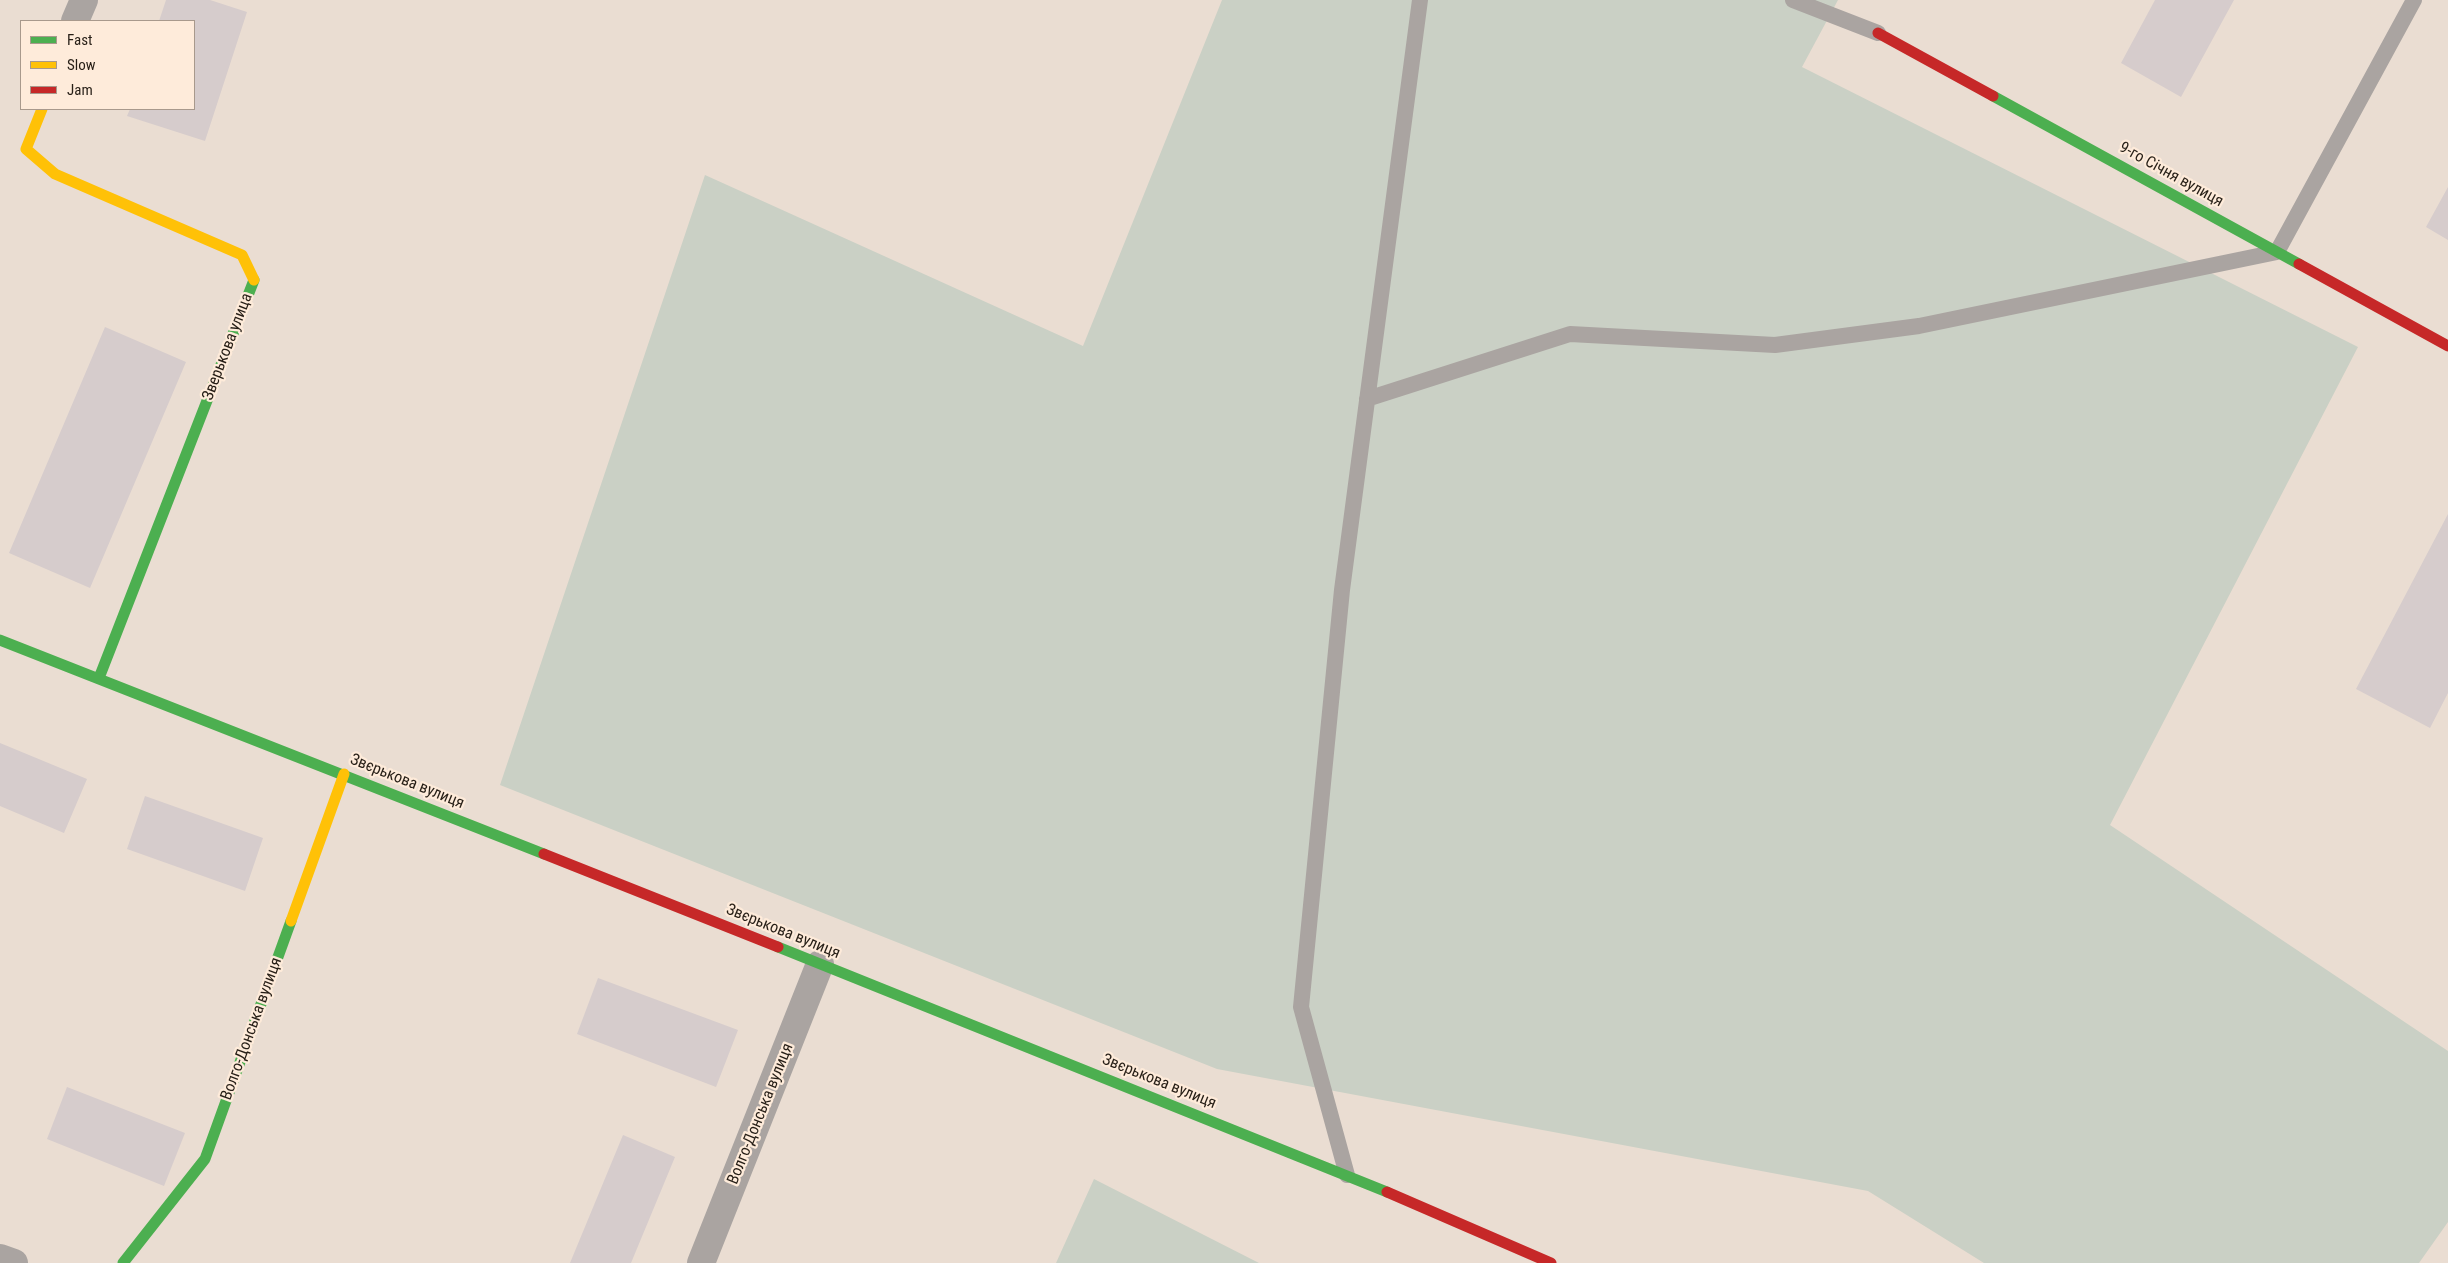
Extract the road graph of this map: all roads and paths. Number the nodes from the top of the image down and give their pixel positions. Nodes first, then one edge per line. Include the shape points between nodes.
1 (84, 0) edge
2 (1420, 0) edge
3 (1793, 0) edge
4 (2414, 0) edge
5 (75, 20) edge
6 (1878, 33) joint
7 (42, 110) edge
8 (2277, 252) junction
9 (2448, 346) edge
10 (1367, 399) junction
11 (0, 640) edge
12 (100, 678) junction
13 (344, 774) junction
14 (820, 964) junction
15 (1347, 1175) junction
16 (0, 1258) edge
17 (14, 1263) edge
18 (122, 1263) edge
19 (701, 1263) edge
20 (1551, 1263) edge

1 - 5 street
2 - 10 lane
3 - 6 lane
4 - 8 lane
6 - 8 street, 9-го Січня вулиця
7 - 12 street, Зверькова улица via 26,149 55,174 242,255 254,280
8 - 9 street, 9-го Січня вулиця
8 - 10 lane via 1919,326 1775,345 1570,334
10 - 15 lane via 1342,590 1301,1008
11 - 12 street, Звєрькова вулиця
12 - 13 street, Звєрькова вулиця
13 - 14 street, Звєрькова вулиця
13 - 18 street, Волго-Донська вулиця via 205,1159
14 - 15 street, Звєрькова вулиця
14 - 19 street, Волго-Донська вулиця
15 - 20 street, Звєрькова вулиця
16 - 17 street

